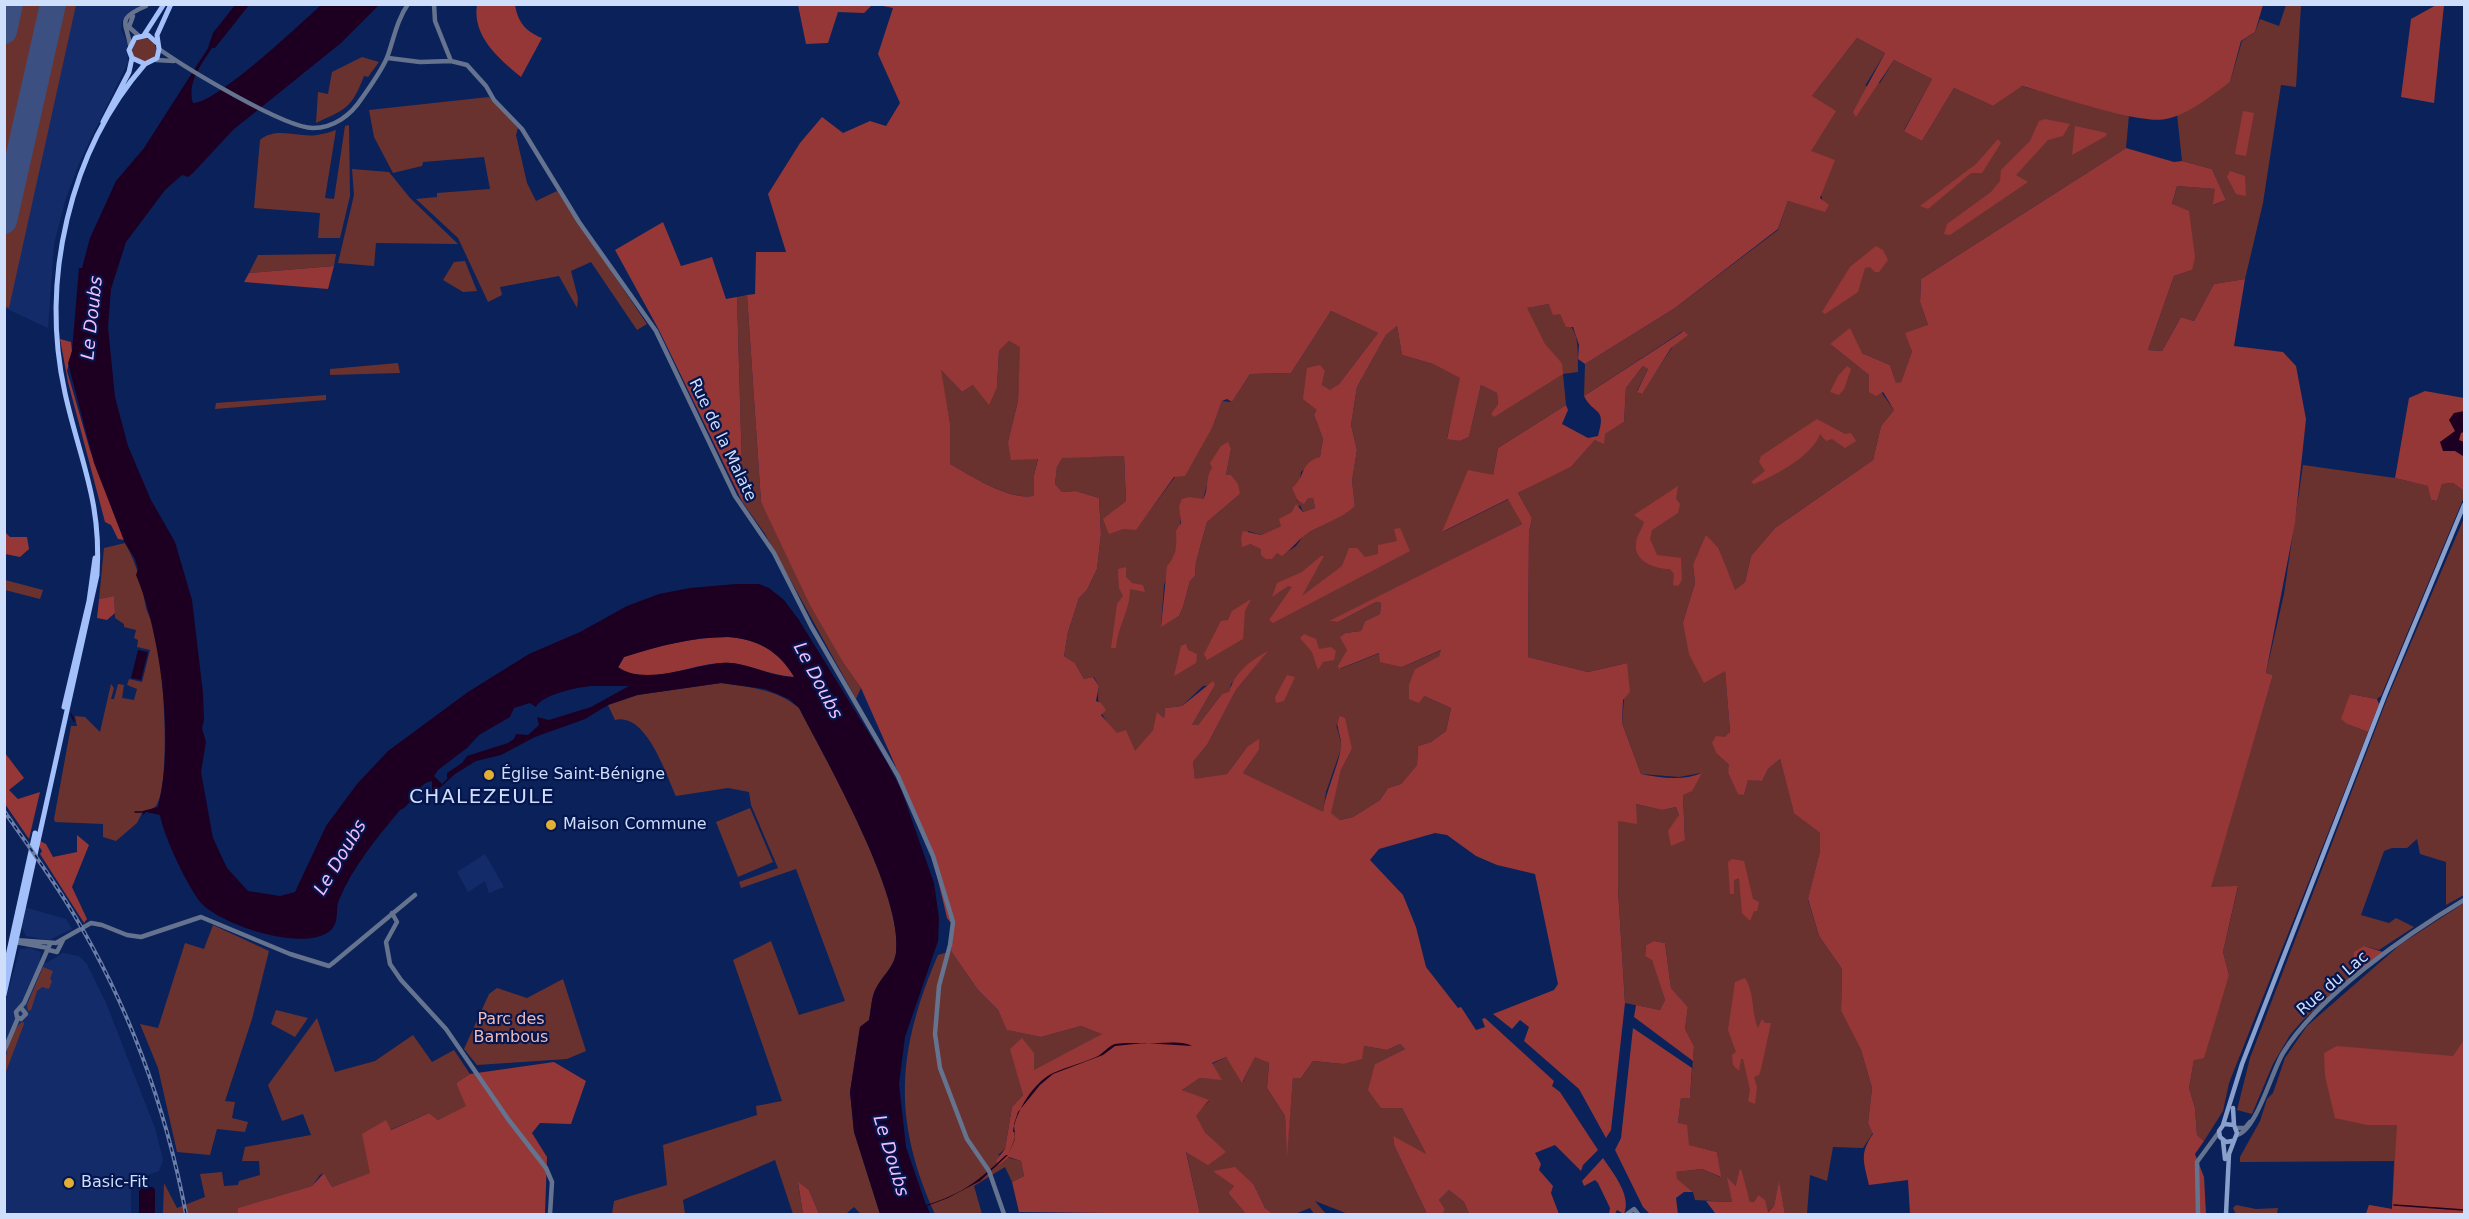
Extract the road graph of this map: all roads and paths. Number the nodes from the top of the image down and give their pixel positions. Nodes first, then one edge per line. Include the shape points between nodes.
1 (164, 4) edge
2 (171, 4) edge
3 (408, 4) edge
4 (434, 4) edge
5 (147, 5) edge
6 (142, 35) junction
7 (130, 45) junction
8 (158, 46) junction
9 (132, 58) junction
10 (388, 58) junction
11 (154, 61) junction
12 (451, 61) junction
13 (179, 62) junction
14 (146, 64) junction
15 (2464, 505) edge
16 (91, 586) junction
17 (89, 619) junction
18 (72, 674) junction
19 (70, 697) junction
20 (415, 895) dead end
21 (2464, 900) edge
22 (392, 913) junction
23 (19, 929) junction
24 (17, 942) junction
25 (35, 942) junction
26 (57, 944) junction
27 (50, 949) junction
28 (4, 974) edge
29 (4, 995) edge
30 (4, 1051) edge
31 (2247, 1054) junction
32 (2253, 1117) junction
33 (2223, 1125) junction
34 (2235, 1127) junction
35 (2219, 1132) junction
36 (2237, 1135) junction
37 (2222, 1140) junction
38 (2232, 1141) junction
39 (2210, 1143) junction
40 (2226, 1197) junction
41 (550, 1215) edge
42 (1004, 1215) edge
43 (1627, 1215) edge
44 (1638, 1215) edge
45 (2198, 1215) edge
46 (2226, 1215) edge

1 - 6 main road
2 - 8 main road via 157,35
3 - 10 street
4 - 12 street via 435,21
5 - 6 street via 128,23 131,32
5 - 7 street via 125,21
6 - 7 main road
6 - 8 main road via 152,37
7 - 9 main road
8 - 11 main road
8 - 13 street
9 - 14 main road
9 - 16 main road via 71,194 58,242 52,292 58,376 92,500 96,540
10 - 12 street
10 - 13 street via 354,109 340,121 308,128 271,114
11 - 13 street
11 - 14 main road
12 - 42 street, Rue de la Malate via 467,65 522,129 579,222 656,331 735,496 774,552 811,626 898,776 933,856 953,922 939,986 936,1049 945,1088 967,1138 989,1172
14 - 17 main road via 125,92 86,163 66,223 58,264 55,317 61,370 98,520 97,575
15 - 31 main road via 2385,695
16 - 17 main road
16 - 18 main road
17 - 19 main road
18 - 19 main road
18 - 24 main road
19 - 23 main road
20 - 22 street
21 - 32 street, Rue du Lac via 2400,941 2305,1023 2282,1056
22 - 26 street via 330,962 290,954 201,917 141,937 94,923
22 - 41 street via 398,921 386,942 390,964 446,1029 546,1168 552,1182
23 - 24 main road
23 - 25 street
24 - 25 street
24 - 27 street
24 - 28 main road
24 - 29 main road
25 - 27 street
26 - 27 street
26 - 27 street via 58,950
27 - 30 street via 21,1009 26,1016 18,1018
31 - 33 main road
31 - 34 main road via 2233,1106
32 - 34 street via 2245,1128
32 - 36 street, Rue du Lac via 2247,1131
33 - 34 main road
33 - 35 main road
34 - 36 main road
35 - 37 main road
35 - 39 street
36 - 38 main road
37 - 38 main road
37 - 39 street
37 - 40 main road via 2226,1149
38 - 40 main road
39 - 45 street via 2197,1162
40 - 46 main road
43 - 44 street via 1634,1209

